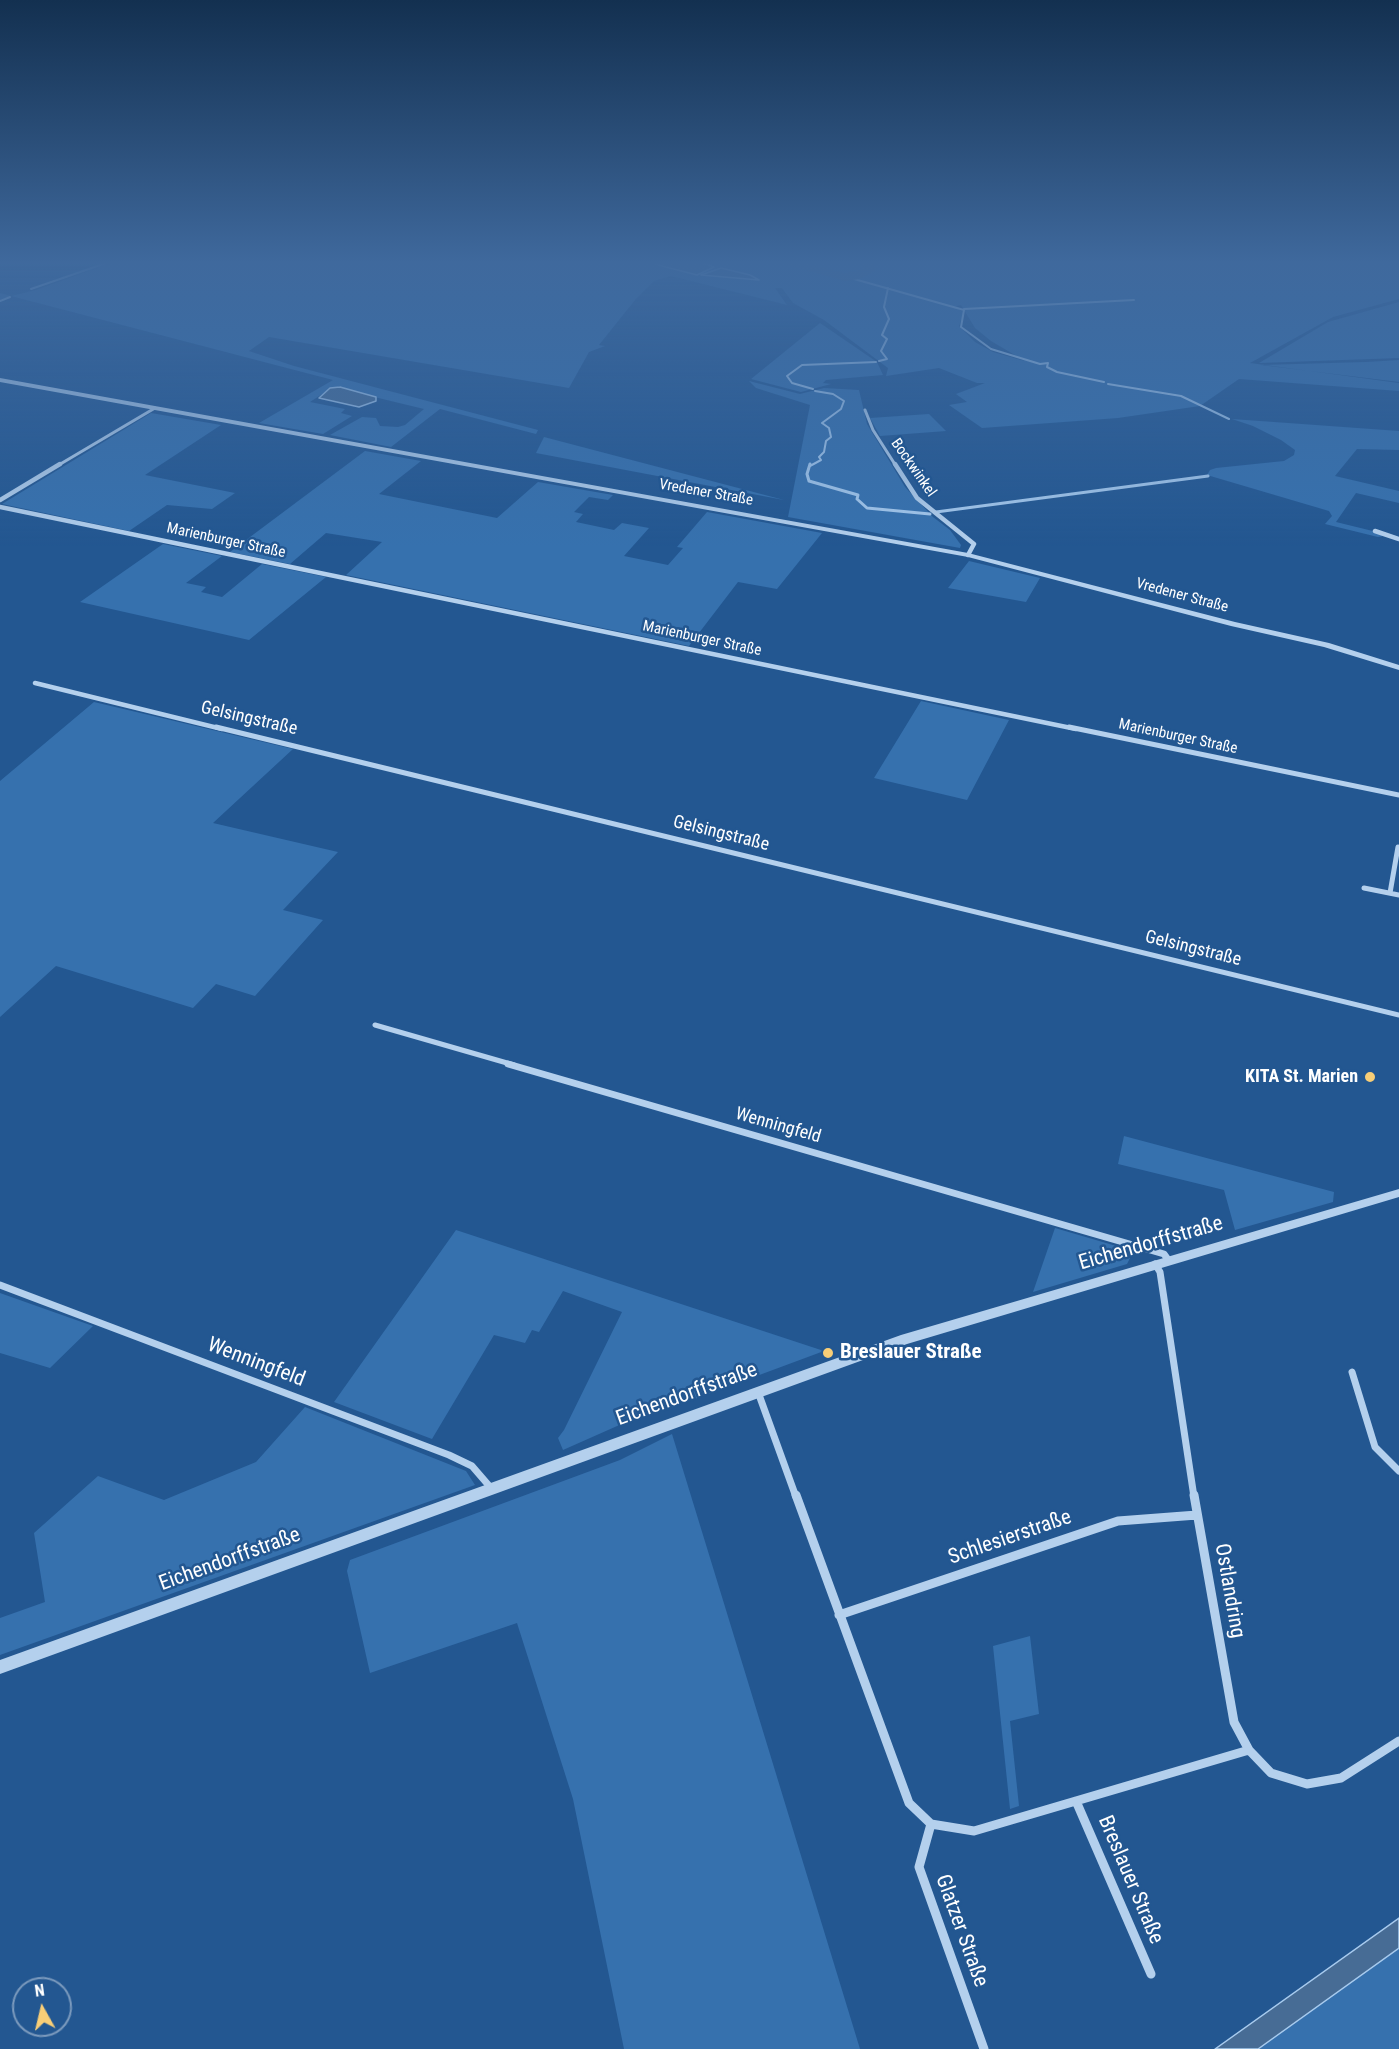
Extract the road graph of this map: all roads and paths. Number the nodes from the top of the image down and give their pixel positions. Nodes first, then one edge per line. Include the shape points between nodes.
1 (0, 380) edge
2 (154, 408) junction
3 (865, 410) dead end
4 (0, 500) edge
5 (0, 507) edge
6 (1375, 531) dead end
7 (1399, 539) edge
8 (968, 555) junction
9 (1399, 668) edge
10 (35, 683) dead end
11 (1399, 795) edge
12 (1398, 847) edge
13 (1364, 888) dead end
14 (1390, 893) junction
15 (1399, 895) edge
16 (1399, 1015) edge
17 (375, 1025) dead end
18 (1399, 1193) edge
19 (1162, 1263) junction
20 (0, 1285) edge
21 (1352, 1372) dead end
22 (758, 1391) junction
23 (1399, 1471) edge
24 (491, 1488) junction
25 (1197, 1515) junction
26 (839, 1615) junction
27 (0, 1667) edge
28 (1399, 1741) edge
29 (1249, 1750) junction
30 (1076, 1801) junction
31 (931, 1824) junction
32 (1151, 1974) dead end
33 (984, 2049) edge

1 - 2 street, Vredener Straße
2 - 4 street
2 - 8 street, Vredener Straße
3 - 8 street, Bockwinkel via 873,430 916,498 974,544
5 - 11 street, Marienburger Straße
6 - 7 street
8 - 9 street, Vredener Straße via 1326,645
10 - 16 street, Gelsingstraße
12 - 14 street
13 - 14 street
14 - 15 street
17 - 19 street, Wenningfeld via 1164,1254
18 - 19 street, Eichendorffstraße
19 - 22 street, Eichendorffstraße via 904,1339
19 - 25 street, Ostlandring via 1160,1272
20 - 24 street, Wenningfeld via 449,1455 472,1466
21 - 23 street via 1375,1447
22 - 24 street, Eichendorffstraße
22 - 26 street
24 - 27 street, Eichendorffstraße
25 - 26 street, Schlesierstraße via 1118,1521
25 - 29 street, Ostlandring via 1234,1722
26 - 31 street via 909,1803
28 - 29 street, Ostlandring via 1341,1778 1307,1784 1271,1773
29 - 30 street, Breslauer Straße
30 - 31 street, Breslauer Straße via 974,1831
30 - 32 street, Breslauer Straße
31 - 33 street, Glatzer Straße via 919,1867

